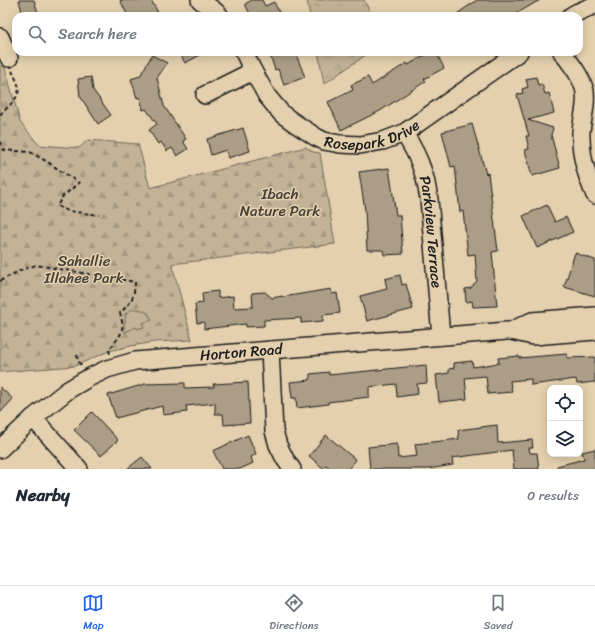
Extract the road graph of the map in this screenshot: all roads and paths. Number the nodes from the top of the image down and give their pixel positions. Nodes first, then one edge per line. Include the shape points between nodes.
1 (200, 0) edge
2 (595, 5) edge
3 (216, 12) edge
4 (578, 12) edge
5 (0, 36) edge
6 (246, 56) edge
7 (513, 56) edge
8 (565, 56) edge
9 (9, 58) joint
10 (253, 71) junction
11 (205, 95) dead end
12 (0, 115) edge
13 (404, 133) junction
14 (0, 142) edge
15 (595, 195) edge
16 (99, 215) dead end
17 (0, 281) edge
18 (595, 316) edge
19 (511, 331) junction
20 (595, 331) edge
21 (441, 336) junction
22 (270, 350) junction
23 (110, 354) dead end
24 (76, 355) dead end
25 (84, 368) dead end
26 (34, 418) junction
27 (0, 449) edge
28 (79, 469) edge
29 (292, 469) edge

1 - 3 street
2 - 4 street
5 - 9 street
6 - 10 street, Rosepark Drive
7 - 13 street, Rosepark Drive
8 - 15 street via 578,74 585,91 581,148 583,164
9 - 12 path via 19,89 16,98
10 - 11 street
10 - 13 street, Rosepark Drive via 267,96 282,114 324,141 360,145 383,141
13 - 21 street, Parkview Terrace via 422,167 426,182
14 - 16 path via 4,150 30,152 79,183 63,196 57,206 68,211
17 - 23 path via 36,265 135,282 129,304 120,313 122,332 118,341 109,350
18 - 19 street, Horton Road via 532,321
19 - 20 street, Horton Road via 533,336
19 - 21 street, Horton Road
21 - 22 street, Horton Road
22 - 26 street, Horton Road via 134,361 90,377 68,390
22 - 29 street via 274,430 278,445
24 - 25 path
26 - 27 street, Horton Road
26 - 28 street

